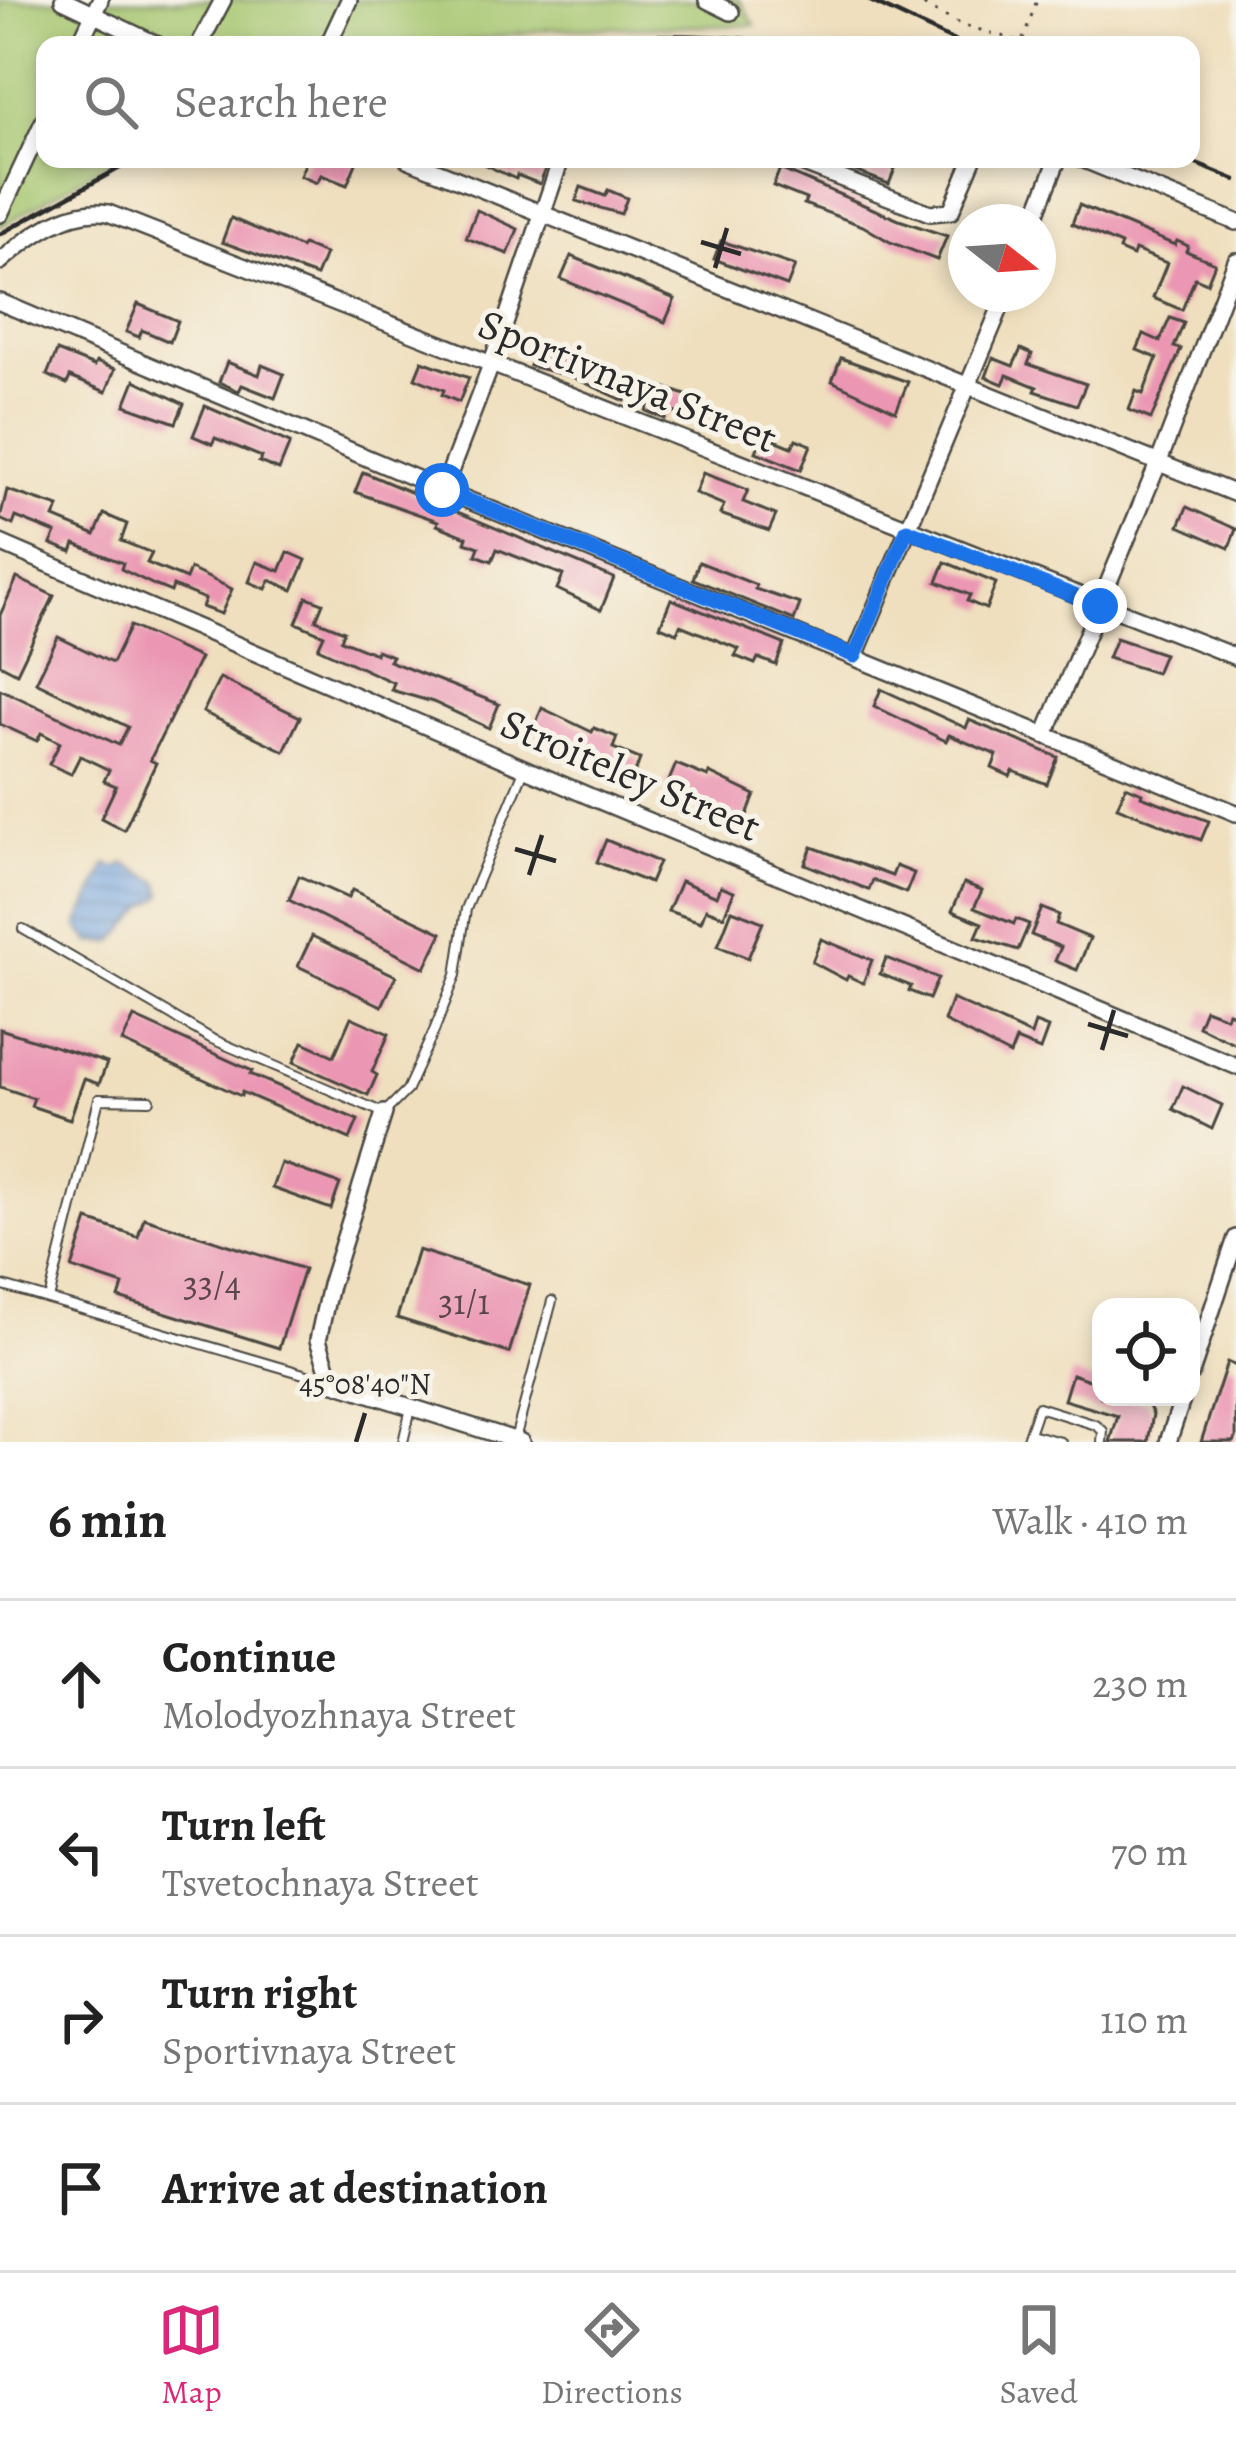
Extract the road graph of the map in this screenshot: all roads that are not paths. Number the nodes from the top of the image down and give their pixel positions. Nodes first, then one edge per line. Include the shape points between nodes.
1 (63, 0) edge
2 (223, 0) edge
3 (349, 0) edge
4 (707, 0) edge
5 (97, 7) edge
6 (731, 12) dead end
7 (83, 36) edge
8 (144, 36) edge
9 (205, 36) edge
10 (332, 36) edge
11 (36, 137) edge
12 (429, 168) edge
13 (558, 168) edge
14 (814, 168) edge
15 (969, 168) edge
16 (1055, 168) edge
17 (1104, 168) edge
18 (1041, 204) edge
19 (0, 214) edge
20 (544, 216) junction
21 (1236, 222) edge
22 (1236, 261) edge
23 (0, 262) edge
24 (0, 302) edge
25 (999, 312) edge
26 (491, 364) junction
27 (969, 389) junction
28 (1158, 464) junction
29 (442, 490) junction
30 (1236, 494) edge
31 (907, 530) junction
32 (0, 543) edge
33 (1100, 606) junction
34 (855, 656) junction
35 (1236, 657) edge
36 (1045, 735) junction
37 (525, 768) junction
38 (1236, 813) edge
39 (23, 928) dead end
40 (1236, 1066) edge
41 (149, 1100) dead end
42 (384, 1113) junction
43 (1236, 1238) edge
44 (0, 1285) edge
45 (49, 1299) junction
46 (552, 1301) dead end
47 (1200, 1346) edge
48 (332, 1382) junction
49 (1180, 1406) edge
50 (412, 1407) junction
51 (1028, 1438) edge
52 (518, 1441) edge
53 (403, 1442) edge
54 (1061, 1442) edge
55 (1102, 1442) edge
56 (1168, 1442) edge

1 - 5 street
2 - 9 street
3 - 10 street
4 - 6 street
5 - 7 street
5 - 8 street
11 - 19 street
12 - 20 street
13 - 20 street
14 - 15 street via 930,214 951,211
16 - 18 street
17 - 21 street
20 - 26 street
20 - 27 street
22 - 28 street
23 - 26 street, Sportivnaya Street via 71,217 108,213
24 - 29 street
25 - 27 street
26 - 29 street
26 - 31 street, Sportivnaya Street
27 - 28 street
27 - 31 street
28 - 30 street
28 - 33 street
29 - 34 street
31 - 33 street, Sportivnaya Street
31 - 34 street
32 - 37 street, Stroiteley Street
33 - 35 street, Sportivnaya Street
33 - 36 street
34 - 36 street
36 - 38 street
37 - 40 street, Stroiteley Street
37 - 42 lane via 466,909 456,974 434,1031 407,1090
39 - 42 lane via 212,1039
41 - 45 lane via 99,1099
42 - 48 street via 318,1340
43 - 47 street
44 - 45 lane
45 - 48 lane
46 - 52 lane
48 - 50 street
49 - 56 street
50 - 52 street
50 - 53 lane
51 - 54 lane
51 - 55 lane via 1038,1407 1096,1425

